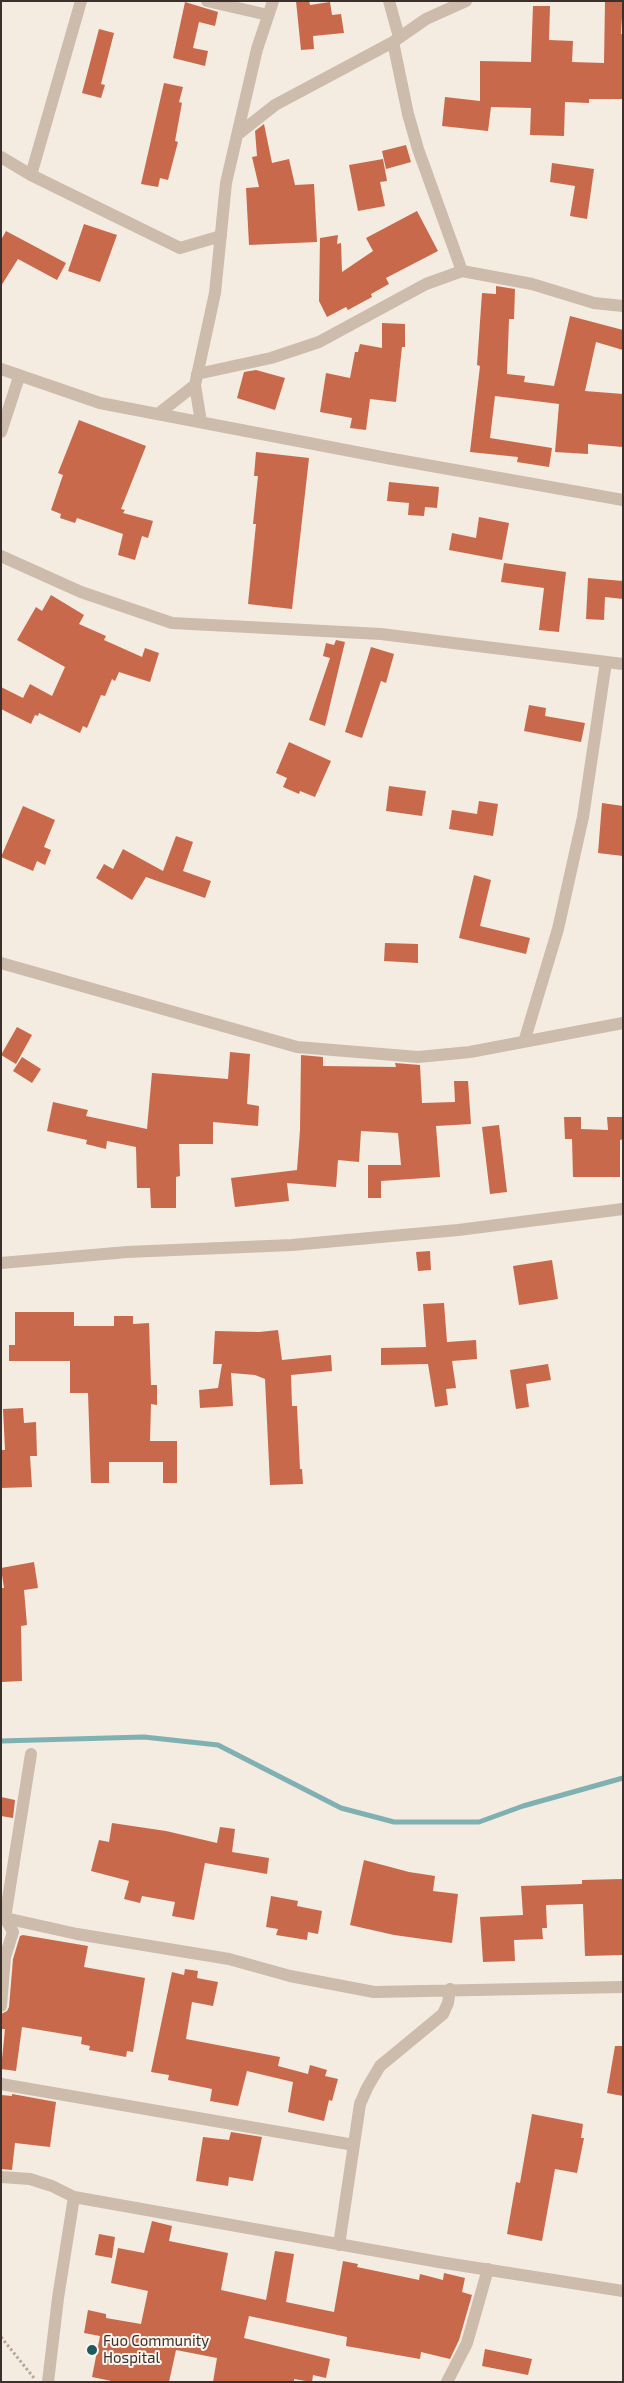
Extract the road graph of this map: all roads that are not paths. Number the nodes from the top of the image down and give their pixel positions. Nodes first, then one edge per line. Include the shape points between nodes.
1 (81, 1) edge
2 (207, 1) edge
3 (272, 1) edge
4 (390, 1) edge
5 (466, 1) edge
6 (268, 15) junction
7 (396, 40) junction
8 (237, 135) junction
9 (1, 158) edge
10 (31, 175) junction
11 (221, 236) junction
12 (462, 271) junction
13 (623, 306) edge
14 (1, 369) edge
15 (19, 377) junction
16 (196, 379) junction
17 (158, 414) junction
18 (201, 422) junction
19 (1, 432) edge
20 (623, 500) edge
21 (1, 556) edge
22 (606, 662) junction
23 (623, 664) edge
24 (1, 963) edge
25 (623, 1023) edge
26 (524, 1042) junction
27 (623, 1209) edge
28 (1, 1263) edge
29 (31, 1754) dead end
30 (3, 1917) edge
31 (623, 1987) edge
32 (450, 1989) junction
33 (1, 2006) edge
34 (1, 2084) edge
35 (354, 2145) junction
36 (1, 2178) edge
37 (74, 2197) junction
38 (339, 2245) junction
39 (488, 2269) junction
40 (623, 2291) edge
41 (48, 2382) edge
42 (447, 2382) edge

1 - 10 street
2 - 6 street
3 - 6 street
4 - 7 street
5 - 7 street via 426,19
6 - 8 street
7 - 8 street via 275,105
7 - 12 street via 416,141
8 - 11 street via 226,183
9 - 10 street
10 - 11 street via 180,248
11 - 16 street via 215,293
12 - 13 street
12 - 16 street via 426,284 319,342
14 - 15 street
15 - 17 street via 100,403
15 - 19 street
16 - 17 street
16 - 18 street
17 - 18 street
18 - 20 street
21 - 22 street via 81,592 172,622 381,634
22 - 23 street
22 - 26 street via 583,816 558,929
24 - 26 street via 297,1047 418,1057
25 - 26 street
27 - 28 street via 458,1230 292,1245 127,1252
29 - 30 street
30 - 32 street via 86,1936 229,1959 290,1976 374,1992
30 - 33 street via 13,1932 5,1958
31 - 32 street
32 - 35 street via 443,2014 380,2066 360,2104
34 - 35 street
35 - 38 street
36 - 37 street via 30,2179
37 - 38 street
37 - 41 street
38 - 39 street
39 - 40 street
39 - 42 street via 466,2344

